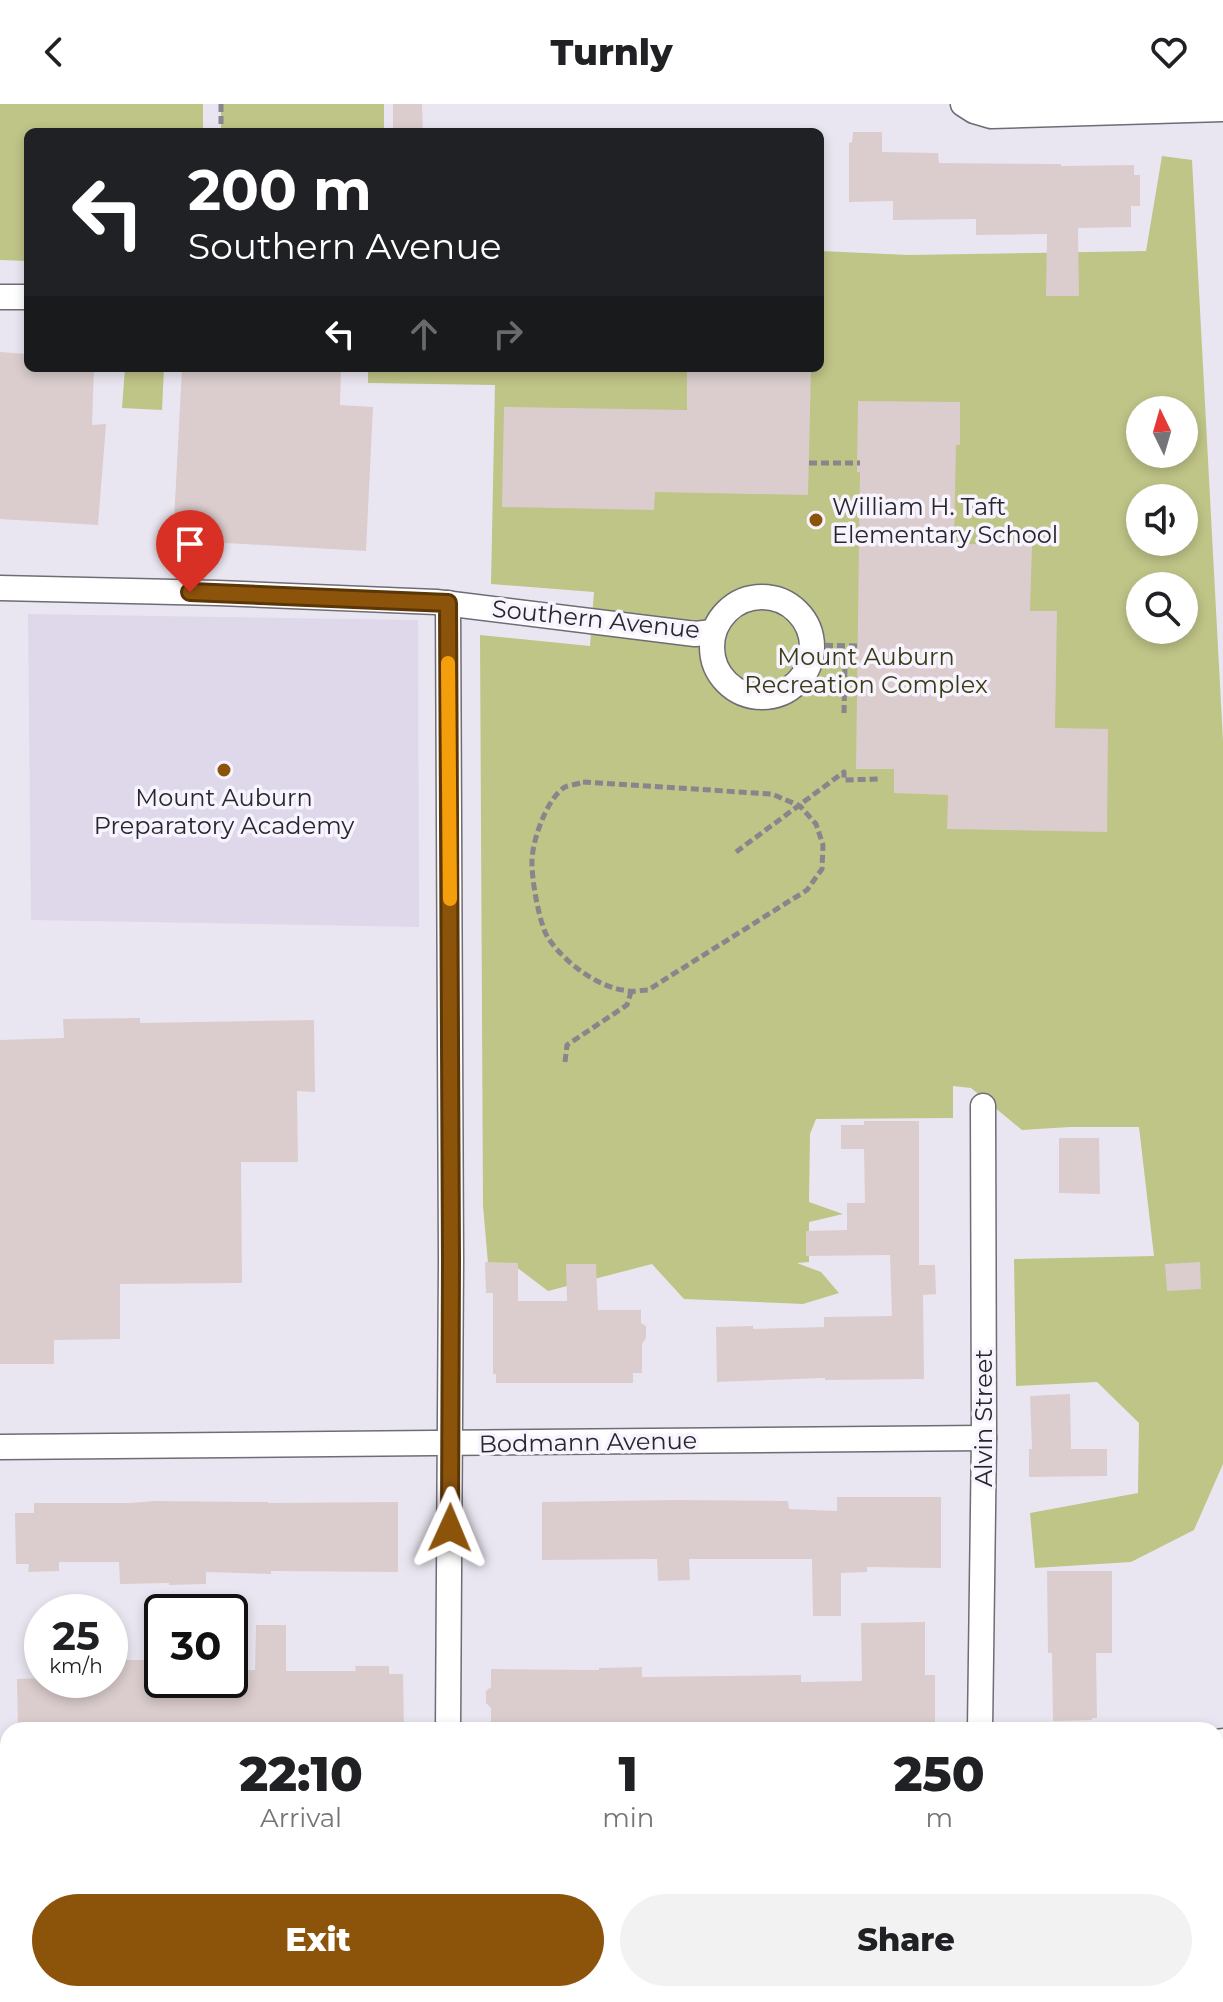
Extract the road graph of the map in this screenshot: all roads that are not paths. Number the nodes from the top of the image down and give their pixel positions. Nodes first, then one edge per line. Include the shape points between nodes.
1 (963, 104) edge
2 (1223, 109) edge
3 (0, 297) edge
4 (24, 297) edge
5 (0, 588) edge
6 (448, 603) junction
7 (713, 632) junction
8 (983, 1106) dead end
9 (984, 1438) junction
10 (451, 1444) junction
11 (0, 1447) edge
12 (448, 1722) edge
13 (980, 1722) edge

1 - 2 street via 991,116
3 - 4 street
5 - 6 street, Southern Avenue
6 - 7 street, Southern Avenue
6 - 10 street
7 - 7 street via 713,659 722,679 740,692 765,697 786,692 808,667 813,645 809,628 796,609 774,598 747,598 726,611
8 - 9 street, Alvin Street
9 - 10 street, Bodmann Avenue
9 - 13 street, Alvin Street
10 - 11 street, Bodmann Avenue
10 - 12 street

